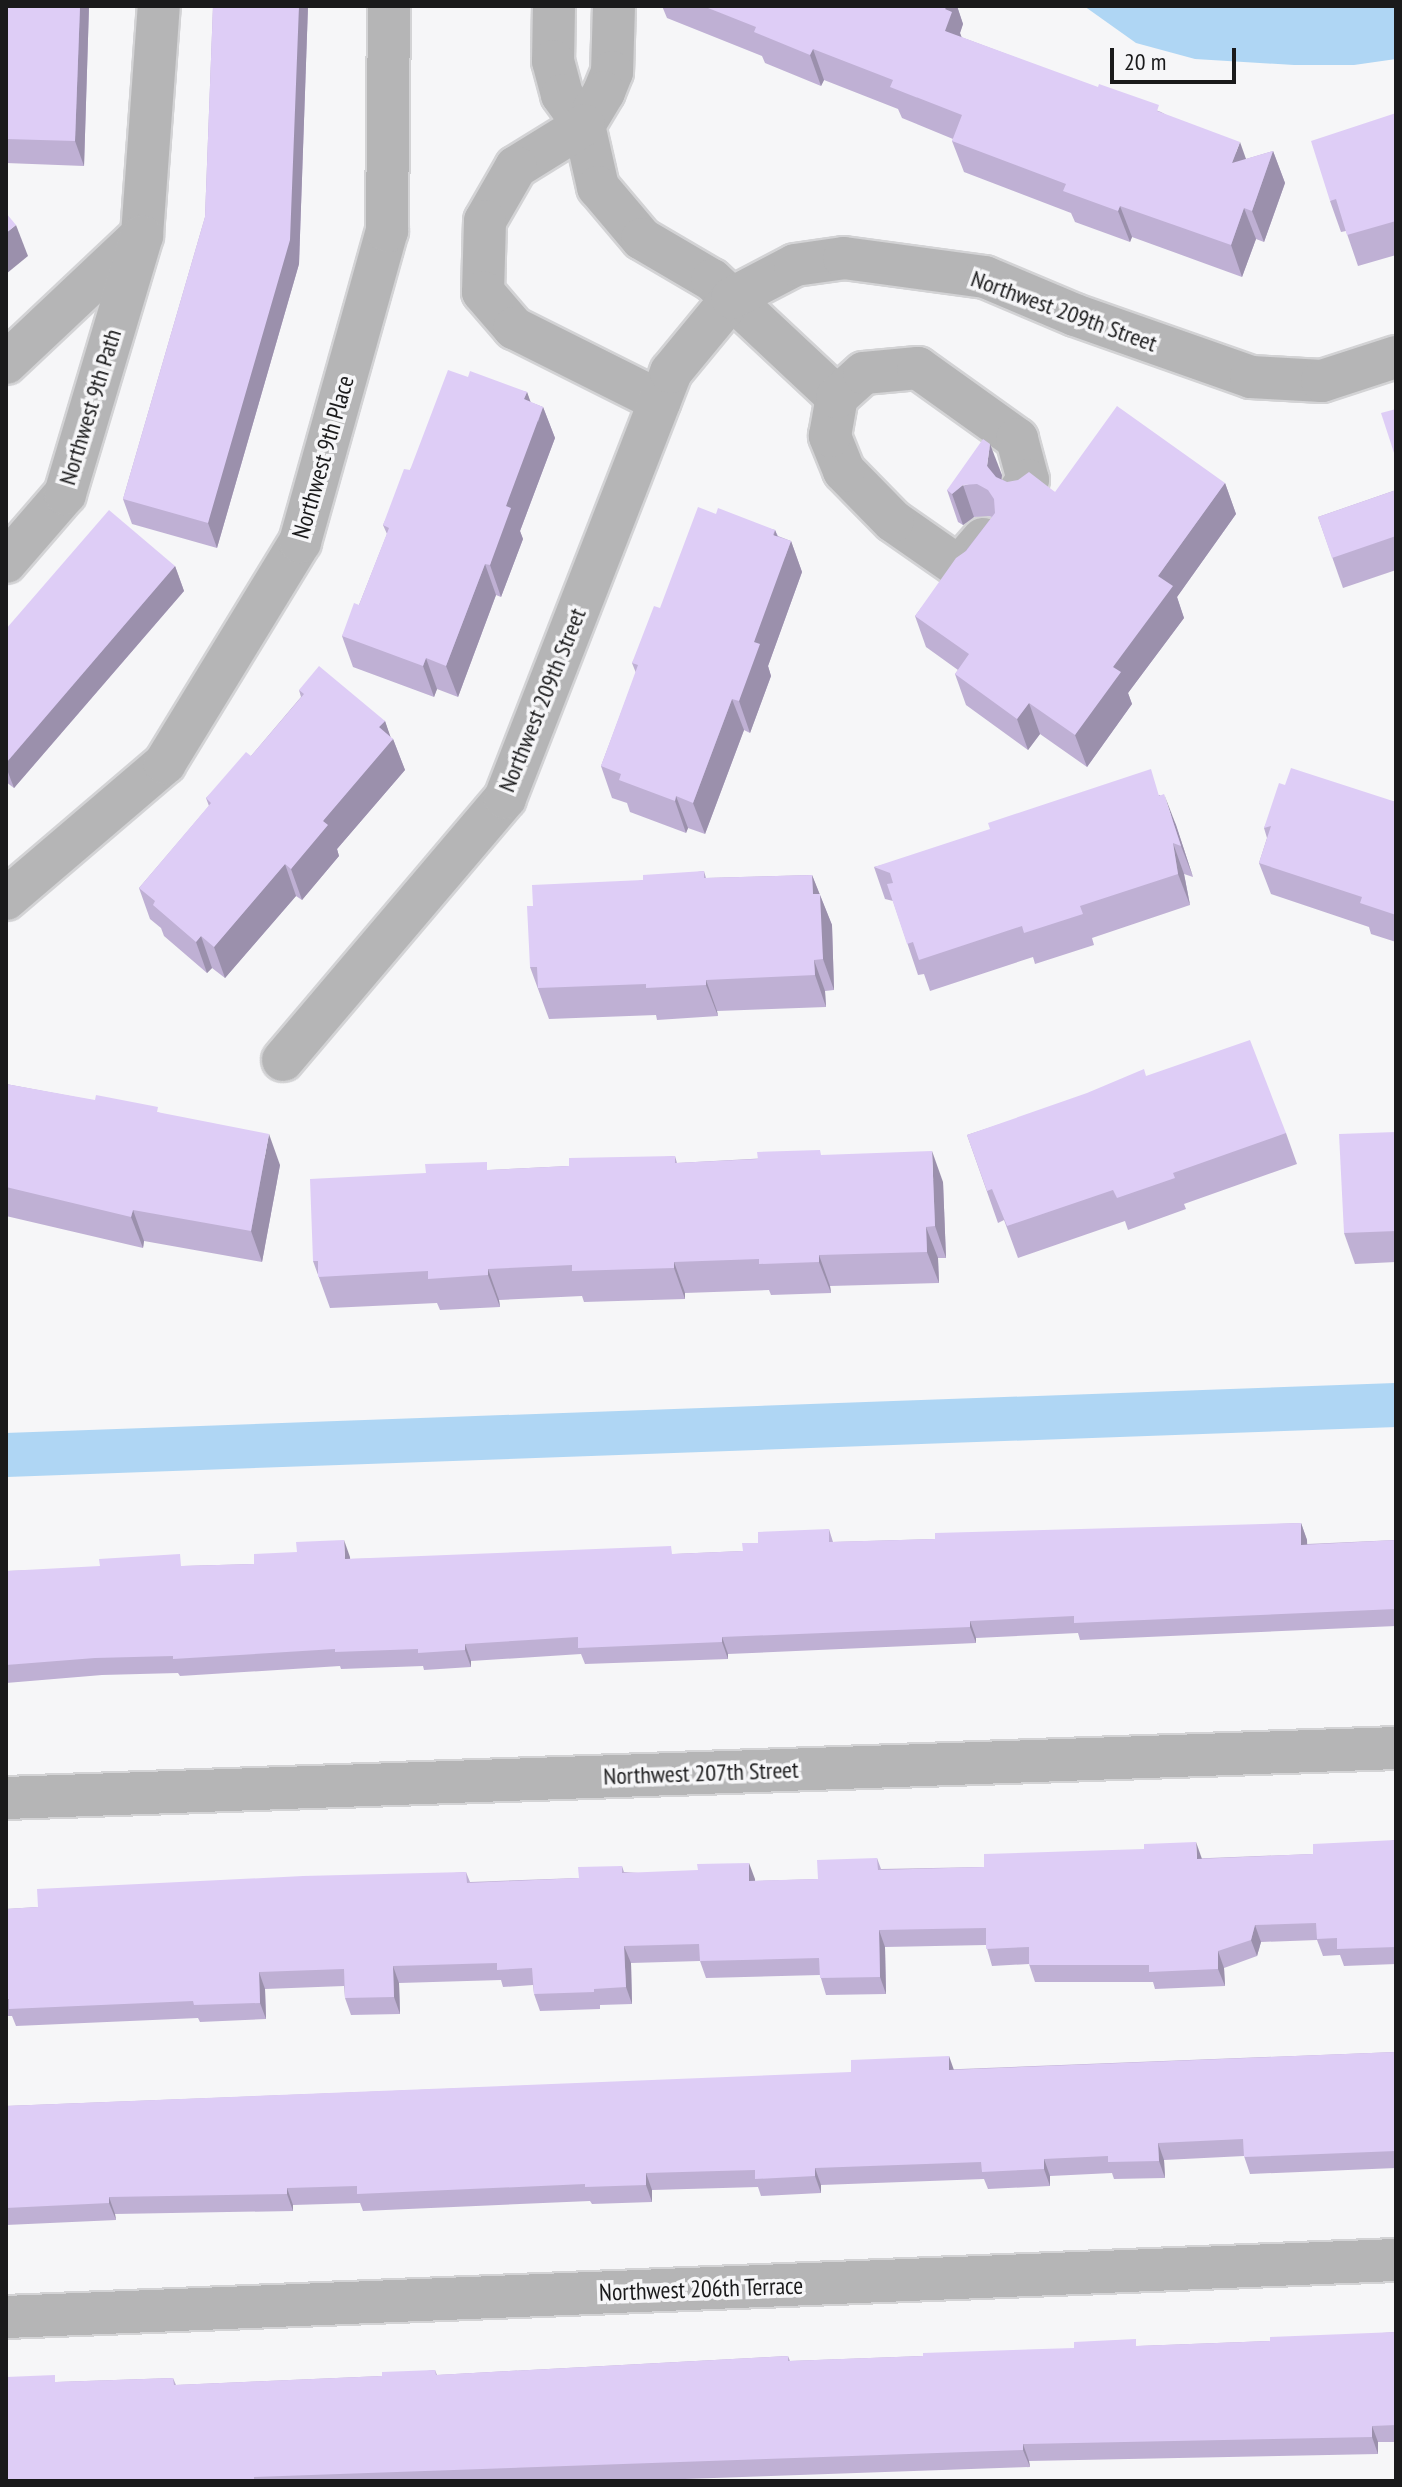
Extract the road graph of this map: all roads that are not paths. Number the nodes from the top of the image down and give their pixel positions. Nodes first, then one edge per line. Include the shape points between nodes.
1 (159, 6) edge
2 (389, 6) edge
3 (554, 6) edge
4 (614, 6) edge
5 (584, 125) junction
6 (142, 235) junction
7 (732, 298) junction
8 (1396, 357) edge
9 (6, 363) edge
10 (837, 397) junction
11 (660, 401) junction
12 (1021, 489) edge
13 (983, 539) edge
14 (6, 562) edge
15 (6, 899) edge
16 (283, 1060) dead end
17 (1396, 1748) edge
18 (6, 1798) edge
19 (1396, 2260) edge
20 (6, 2317) edge

1 - 6 street, Northwest 9th Path
2 - 15 street, Northwest 9th Place via 387,231 300,542 165,763
3 - 5 street via 553,61 562,95
4 - 5 street via 612,72
5 - 7 street via 598,187 642,239 712,280
5 - 11 street via 516,167 485,221 483,292 514,328
6 - 9 street
6 - 14 street, Northwest 9th Path via 65,494
7 - 8 street, Northwest 209th Street via 795,265 844,258 985,277 1251,377 1322,381
7 - 10 street
7 - 11 street, Northwest 209th Street via 671,372
10 - 12 street via 864,373 918,368 1017,439 1028,480
10 - 13 street via 830,436 844,471 893,521 959,567
11 - 16 street, Northwest 209th Street via 505,798
17 - 18 street, Northwest 207th Street
19 - 20 street, Northwest 206th Terrace

